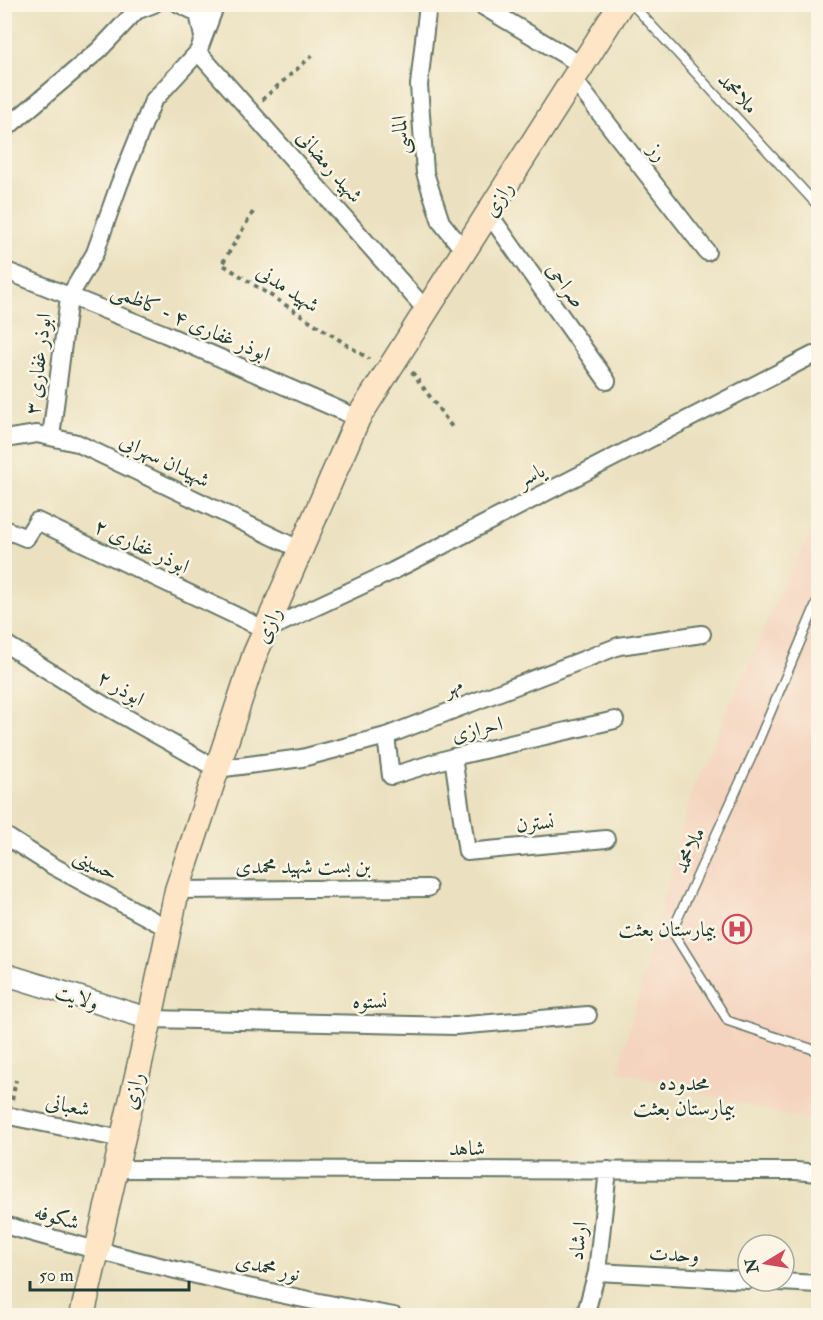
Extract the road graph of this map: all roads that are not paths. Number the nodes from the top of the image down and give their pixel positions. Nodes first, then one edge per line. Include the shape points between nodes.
1 (154, 4) edge
2 (179, 4) edge
3 (216, 4) edge
4 (428, 4) edge
5 (479, 4) edge
6 (621, 4) edge
7 (632, 4) edge
8 (201, 45) junction
9 (578, 73) junction
10 (4, 130) edge
11 (819, 206) edge
12 (489, 214) junction
13 (465, 252) junction
14 (706, 252) dead end
15 (4, 270) edge
16 (69, 297) junction
17 (427, 311) junction
18 (813, 356) dead end
19 (606, 381) dead end
20 (358, 418) junction
21 (51, 437) junction
22 (4, 440) edge
23 (4, 529) edge
24 (301, 550) junction
25 (819, 600) edge
26 (266, 630) junction
27 (702, 634) dead end
28 (4, 643) edge
29 (615, 720) dead end
30 (386, 736) junction
31 (453, 757) junction
32 (217, 769) junction
33 (4, 835) edge
34 (606, 839) dead end
35 (428, 888) dead end
36 (177, 890) junction
37 (169, 929) junction
38 (4, 974) edge
39 (588, 1015) dead end
40 (150, 1019) junction
41 (819, 1051) edge
42 (4, 1115) edge
43 (122, 1139) junction
44 (115, 1169) junction
45 (608, 1170) junction
46 (819, 1173) edge
47 (4, 1225) edge
48 (97, 1251) junction
49 (597, 1272) junction
50 (736, 1279) edge
51 (796, 1283) edge
52 (819, 1284) edge
53 (334, 1311) edge
54 (82, 1316) edge
55 (394, 1316) edge
56 (585, 1316) edge

1 - 10 street via 136,11 99,50
2 - 8 street via 198,13
3 - 8 street
4 - 13 street, الماسی via 419,85 425,173 441,222
5 - 9 street
6 - 9 main road, رازی
7 - 11 lane, ملامحمد
8 - 16 street via 153,101 95,253
8 - 17 street, شهید رمضانی via 251,110
9 - 12 main road, رازی
9 - 14 street, رز
12 - 13 main road, رازی
12 - 19 street, صراحی
13 - 17 main road, رازی
15 - 16 street, ابوذر غفاری ۴ - کاظمی
16 - 20 street, ابوذر غفاری ۴ - کاظمی
16 - 21 street, ابوذر غفاری ۳
17 - 20 main road, رازی
18 - 26 street, یاسر via 393,571
20 - 24 main road, رازی
21 - 22 street, شهیدان سهرابی via 37,434
21 - 24 street, شهیدان سهرابی via 77,443
23 - 26 street, ابوذر غفاری ۲ via 26,538 37,521
24 - 26 main road, رازی
25 - 41 lane, ملامحمد via 672,931 728,1021
26 - 32 main road, رازی
27 - 30 street, مهر via 619,646
28 - 32 street, ابوذر ۲
29 - 31 street, احرازی
30 - 31 street, احرازی via 391,776
30 - 32 street, مهر via 302,758
31 - 34 street, نسترن via 468,852
32 - 36 main road, رازی
33 - 37 street, حسینی via 51,866
35 - 36 street, بن بست شهید محمدی
36 - 37 main road, رازی
37 - 40 main road, رازی
38 - 40 street, ولایت
39 - 40 street, نستوه via 455,1026
40 - 43 main road, رازی
42 - 43 street, شعبانی
43 - 44 main road, رازی
44 - 45 street, شاهد
44 - 48 main road, رازی
45 - 46 street, شاهد
45 - 49 street, ارشاد
47 - 48 street, شکوفه
48 - 53 street, نور محمدی
48 - 54 main road, رازی
49 - 50 street, وحدت
49 - 56 street, ارشاد
51 - 52 street
53 - 55 street, نور محمدی

